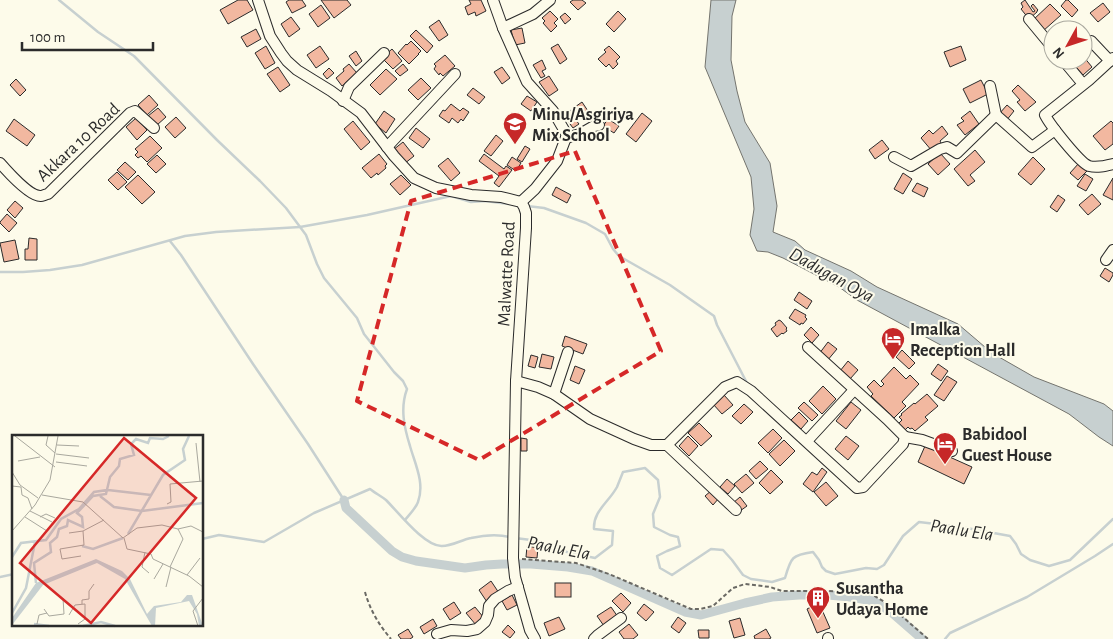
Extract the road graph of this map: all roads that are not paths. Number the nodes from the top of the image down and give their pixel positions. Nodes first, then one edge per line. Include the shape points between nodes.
1 (258, 0) edge
2 (493, 0) edge
3 (550, 0) edge
4 (1029, 19) dead end
5 (503, 28) junction
6 (1043, 36) edge
7 (1093, 43) edge
8 (384, 53) dead end
9 (1111, 59) edge
10 (1071, 70) edge
11 (455, 74) dead end
12 (1083, 84) junction
13 (990, 86) dead end
14 (343, 101) junction
15 (996, 115) junction
16 (599, 124) dead end
17 (154, 128) dead end
18 (1055, 130) junction
19 (566, 138) junction
20 (387, 147) junction
21 (894, 157) dead end
22 (0, 163) edge
23 (1113, 164) edge
24 (521, 202) junction
25 (1113, 250) edge
26 (1106, 260) dead end
27 (808, 347) dead end
28 (568, 352) dead end
29 (516, 382) junction
30 (854, 390) junction
31 (554, 394) junction
32 (905, 437) junction
33 (807, 441) junction
34 (667, 445) junction
35 (952, 452) dead end
36 (736, 510) dead end
37 (518, 587) junction
38 (620, 618) dead end
39 (437, 634) dead end
40 (535, 639) edge
41 (594, 639) edge

1 - 14 street, Malwatte Road via 270,36 287,60
2 - 5 street
3 - 5 street via 533,14
4 - 6 street
5 - 19 street via 527,82 553,111
7 - 9 street
8 - 14 street via 349,88
9 - 12 street
10 - 12 street
11 - 20 street
12 - 18 street via 1045,115
13 - 15 street
14 - 20 street, Malwatte Road via 361,113
15 - 18 street via 1032,147
15 - 21 street via 957,153 946,147 911,166
16 - 19 street
17 - 22 street, Akkara 10 Road via 135,111 130,112 48,194 41,196 35,195
18 - 23 street via 1088,166
19 - 24 street via 557,161
20 - 24 street, Malwatte Road via 414,178 436,188 472,195 501,196
24 - 29 street, Malwatte Road via 526,212 526,228
25 - 26 street
27 - 30 street
28 - 31 street
29 - 31 street
29 - 37 street, Malwatte Road via 513,558
30 - 32 street
30 - 33 street
31 - 34 street via 590,419 634,439 651,445
32 - 33 street via 863,487 857,488
32 - 35 street
33 - 34 street via 737,382 725,387
34 - 36 street
37 - 39 street via 495,599 489,606 488,616 477,629
37 - 40 street, Malwatte Road
38 - 41 street

